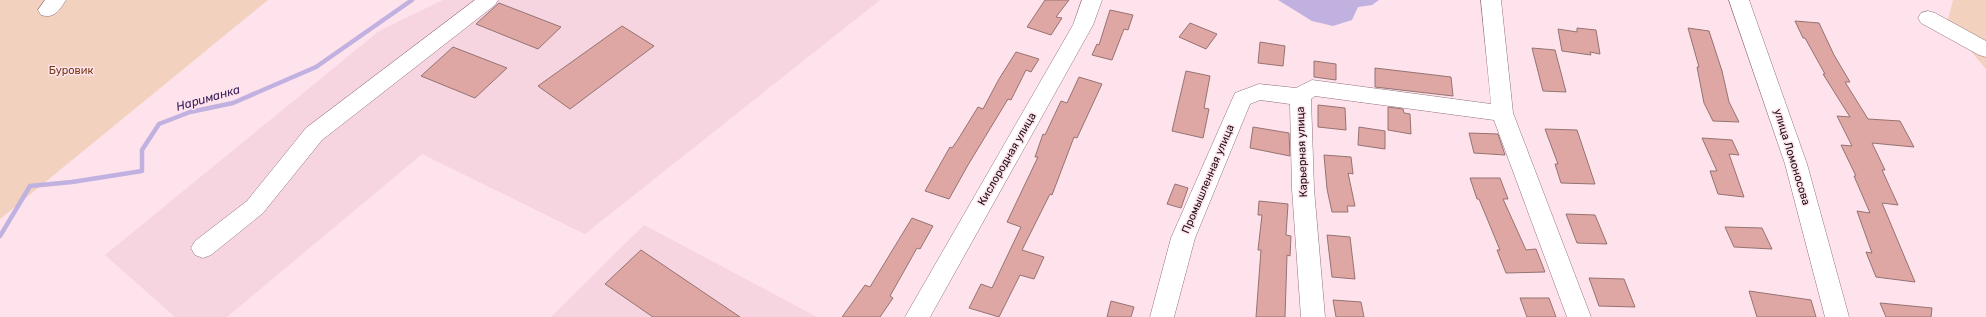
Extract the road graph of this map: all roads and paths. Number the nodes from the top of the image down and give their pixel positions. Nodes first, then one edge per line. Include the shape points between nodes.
1 (488, 0) edge
2 (1092, 0) edge
3 (1491, 0) edge
4 (1740, 0) edge
5 (1928, 18) dead end
6 (1986, 50) edge
7 (1300, 96) junction
8 (1502, 113) junction
9 (203, 248) dead end
10 (917, 317) edge
11 (1162, 317) edge
12 (1313, 317) edge
13 (1579, 317) edge
14 (1837, 317) edge

1 - 9 street via 314,134 255,208
2 - 10 street, Кислородная улица via 1083,25
3 - 8 street
4 - 14 street, улица Ломоносова via 1796,164
5 - 6 street
7 - 8 street, Карьерная улица via 1312,88
7 - 11 street, Промышленная улица via 1259,92 1242,99 1183,238
7 - 12 street, Карьерная улица via 1303,190
8 - 13 street

